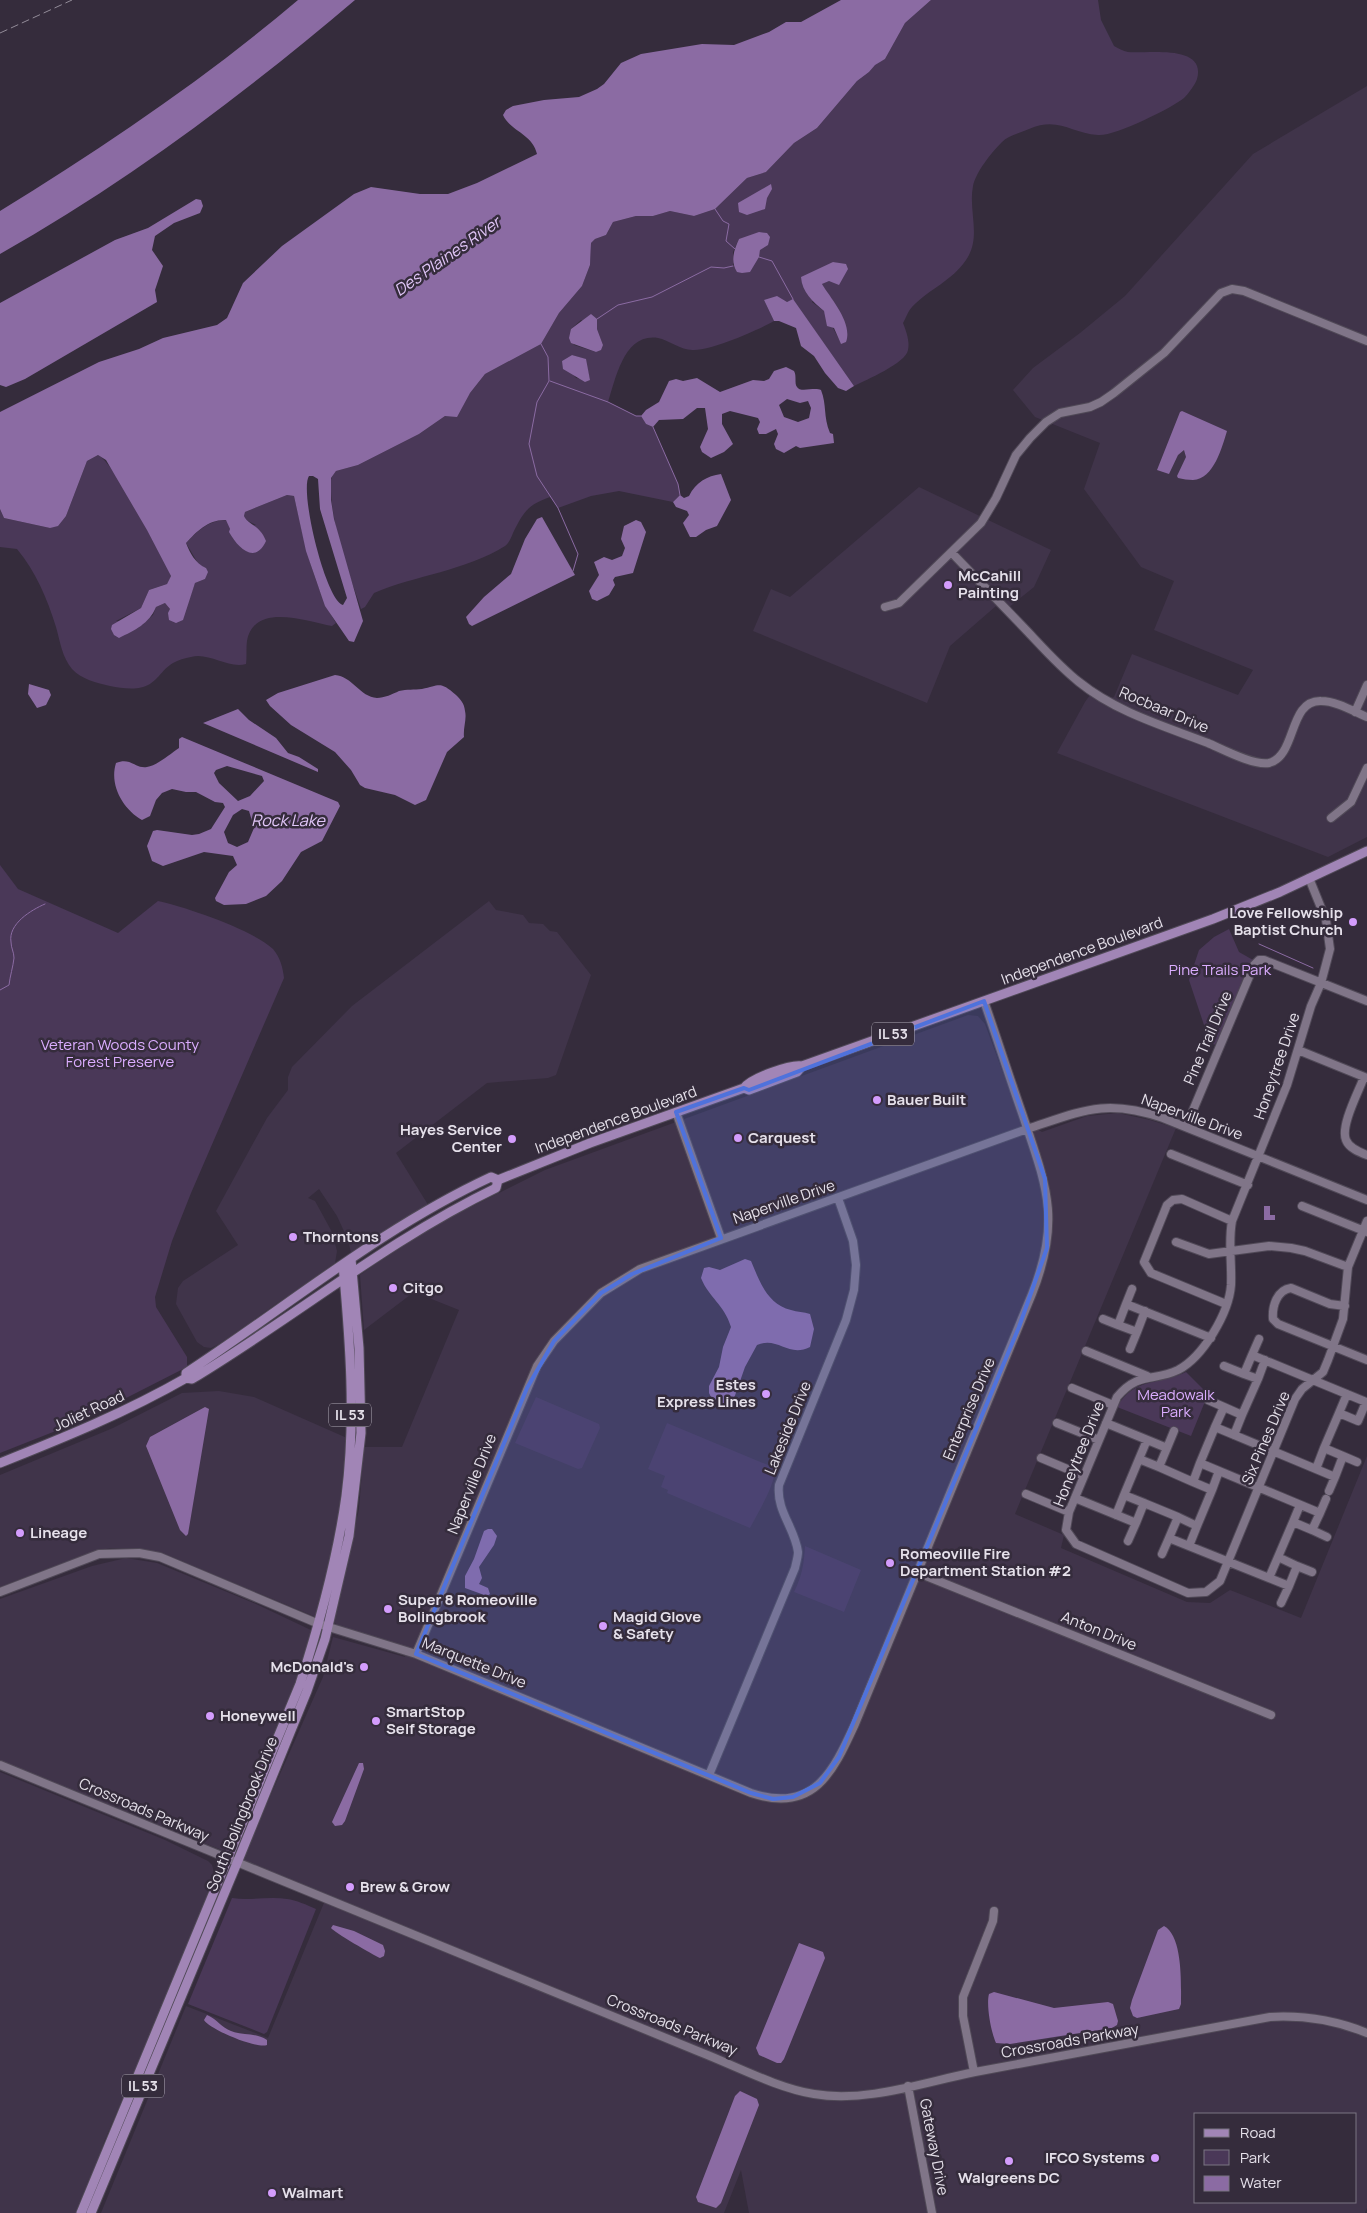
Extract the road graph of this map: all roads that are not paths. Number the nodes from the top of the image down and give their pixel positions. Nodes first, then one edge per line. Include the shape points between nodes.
1 (1367, 341) edge
2 (952, 552) junction
3 (885, 607) dead end
4 (1367, 685) edge
5 (1355, 712) junction
6 (1367, 717) edge
7 (1367, 768) edge
8 (1331, 818) dead end
9 (1367, 850) edge
10 (1309, 878) junction
11 (1321, 983) junction
12 (984, 1001) junction
13 (1367, 1001) edge
14 (1298, 1050) junction
15 (1366, 1077) edge
16 (676, 1112) junction
17 (1186, 1127) junction
18 (1027, 1129) junction
19 (1171, 1154) dead end
20 (1367, 1155) edge
21 (1259, 1156) junction
22 (498, 1180) junction
23 (1248, 1185) junction
24 (838, 1198) junction
25 (1367, 1200) edge
26 (1302, 1206) dead end
27 (1232, 1220) junction
28 (1367, 1221) edge
29 (1365, 1231) edge
30 (721, 1238) junction
31 (1176, 1242) dead end
32 (1230, 1252) junction
33 (351, 1259) junction
34 (343, 1265) junction
35 (1348, 1268) junction
36 (354, 1272) junction
37 (344, 1279) junction
38 (1132, 1289) dead end
39 (1126, 1304) junction
40 (1226, 1304) junction
41 (1345, 1306) junction
42 (1145, 1312) junction
43 (1103, 1319) dead end
44 (1118, 1325) junction
45 (1137, 1332) junction
46 (1211, 1338) junction
47 (1259, 1339) dead end
48 (1333, 1346) junction
49 (1130, 1349) dead end
50 (1086, 1351) dead end
51 (1252, 1355) junction
52 (1266, 1360) junction
53 (1367, 1360) edge
54 (1224, 1366) dead end
55 (1244, 1374) junction
56 (1147, 1376) junction
57 (186, 1378) junction
58 (1258, 1380) junction
59 (1312, 1380) junction
60 (1072, 1388) dead end
61 (1347, 1394) junction
62 (1208, 1400) dead end
63 (1367, 1401) edge
64 (1113, 1405) junction
65 (1224, 1408) junction
66 (1339, 1413) junction
67 (1242, 1416) junction
68 (1358, 1421) junction
69 (1056, 1423) dead end
70 (1106, 1423) junction
71 (1367, 1425) edge
72 (1215, 1427) junction
73 (1174, 1431) dead end
74 (1234, 1435) junction
75 (1099, 1440) junction
76 (1147, 1440) junction
77 (1167, 1448) junction
78 (1324, 1448) junction
79 (1274, 1452) junction
80 (1343, 1456) junction
81 (1041, 1458) dead end
82 (1139, 1458) junction
83 (1357, 1462) dead end
84 (0, 1463) edge
85 (1200, 1463) junction
86 (1159, 1467) junction
87 (1316, 1469) junction
88 (1219, 1471) junction
89 (1084, 1476) junction
90 (1335, 1477) junction
91 (1192, 1482) junction
92 (1260, 1488) junction
93 (1212, 1490) junction
94 (1329, 1491) dead end
95 (1026, 1494) dead end
96 (1124, 1495) junction
97 (1075, 1498) junction
98 (1326, 1499) dead end
99 (1144, 1503) junction
100 (1300, 1504) junction
101 (1069, 1512) junction
102 (1320, 1513) junction
103 (1116, 1515) junction
104 (1178, 1517) junction
105 (1293, 1522) junction
106 (1136, 1523) junction
107 (1197, 1526) junction
108 (1312, 1530) junction
109 (1327, 1537) dead end
110 (1169, 1538) junction
111 (1128, 1541) dead end
112 (1189, 1546) junction
113 (1162, 1554) dead end
114 (1278, 1558) junction
115 (1228, 1562) junction
116 (1297, 1566) junction
117 (1135, 1570) joint
118 (916, 1572) junction
119 (1312, 1572) dead end
120 (1269, 1578) junction
121 (1289, 1586) junction
122 (0, 1592) edge
123 (1281, 1603) dead end
124 (323, 1626) junction
125 (416, 1654) junction
126 (1271, 1715) dead end
127 (0, 1765) edge
128 (709, 1775) junction
129 (792, 1798) joint
130 (228, 1859) junction
131 (237, 1863) junction
132 (994, 1911) dead end
133 (1367, 2033) edge
134 (974, 2072) junction
135 (908, 2086) junction
136 (81, 2213) edge
137 (91, 2213) edge
138 (932, 2213) edge

1 - 2 street via 1244,291 1232,289 1221,293 1164,353 1114,392 1090,406 1060,413 1030,438 1016,455 989,512
2 - 3 street via 899,603
2 - 5 street, Rocbaar Drive via 1079,682 1127,711 1257,763 1278,760 1307,705 1324,701
4 - 5 street
5 - 6 street
7 - 8 street via 1351,802
9 - 10 main road, Independence Boulevard / IL 53
10 - 11 street, Honeytree Drive via 1329,935 1330,949
10 - 12 main road, Independence Boulevard / IL 53 via 1213,919
11 - 13 street
11 - 14 street, Honeytree Drive
11 - 17 street, Pine Trail Drive via 1264,960 1254,965
12 - 16 main road, Independence Boulevard / IL 53 via 802,1066 797,1072 749,1090 744,1088
12 - 18 street, Enterprise Drive
14 - 15 street
14 - 21 street, Honeytree Drive
15 - 20 street via 1344,1134 1352,1147
16 - 22 main road, Independence Boulevard / IL 53
16 - 30 street
17 - 18 street, Naperville Drive via 1141,1110 1115,1107 1082,1111
17 - 21 street, Naperville Drive
18 - 24 street, Naperville Drive
18 - 118 street, Enterprise Drive via 1048,1197 1047,1248 1026,1309
19 - 23 street
21 - 23 street, Honeytree Drive
21 - 25 street, Naperville Drive
22 - 33 main road, Independence Boulevard / IL 53 via 491,1177 445,1201
22 - 36 main road, Independence Boulevard / IL 53 via 496,1188 413,1233
23 - 27 street, Honeytree Drive
24 - 30 street, Naperville Drive
24 - 128 street, Lakeside Drive via 853,1242 856,1265 854,1290 846,1320 779,1485 779,1505 798,1553 795,1568
26 - 29 street
27 - 32 street, Honeytree Drive
27 - 40 street via 1182,1200 1170,1202 1145,1256 1144,1265 1151,1273
28 - 29 street, Six Pines Drive
29 - 35 street, Six Pines Drive
30 - 125 street, Naperville Drive via 632,1274 601,1293 554,1341 527,1388
31 - 32 street via 1209,1254
32 - 35 street via 1268,1246 1291,1248
32 - 40 street, Honeytree Drive via 1231,1284
33 - 34 main road, Independence Boulevard / IL 53
33 - 36 main road, South Bolingbrook Drive / IL 53
34 - 37 main road, South Bolingbrook Drive / IL 53
34 - 57 main road, Joliet Road via 186,1373
35 - 41 street, Six Pines Drive
36 - 37 main road, Joliet Road
36 - 124 main road, South Bolingbrook Drive / IL 53 via 361,1433 349,1536
37 - 57 main road, Joliet Road via 226,1358 192,1379
37 - 124 main road, South Bolingbrook Drive / IL 53 via 350,1356 348,1466
38 - 39 street
39 - 42 street
39 - 44 street
40 - 46 street, Honeytree Drive
41 - 48 street, Six Pines Drive
41 - 48 street via 1330,1304 1291,1288 1279,1295 1272,1310 1273,1319 1278,1324
42 - 45 street
42 - 46 street
43 - 44 street
44 - 45 street
45 - 49 street
46 - 56 street, Honeytree Drive via 1185,1366
47 - 51 street
48 - 53 street
48 - 59 street, Six Pines Drive via 1323,1372
50 - 56 street
51 - 52 street
51 - 55 street
52 - 58 street
52 - 59 street
54 - 55 street
55 - 58 street
56 - 64 street, Honeytree Drive via 1127,1386
57 - 84 main road, Joliet Road via 59,1440
58 - 67 street
59 - 61 street
59 - 79 street, Six Pines Drive via 1295,1399
60 - 64 street
61 - 63 street
61 - 66 street
62 - 65 street
63 - 68 street
64 - 70 street, Honeytree Drive
65 - 67 street
65 - 72 street
66 - 68 street
66 - 78 street
67 - 74 street
68 - 71 street
69 - 75 street
70 - 75 street, Honeytree Drive
70 - 76 street
72 - 74 street
72 - 85 street
73 - 77 street
74 - 79 street
75 - 89 street, Honeytree Drive
76 - 77 street
76 - 82 street
77 - 86 street
78 - 80 street
78 - 87 street
79 - 87 street
79 - 92 street, Six Pines Drive
80 - 83 street
80 - 90 street
81 - 89 street
82 - 86 street
82 - 96 street
85 - 88 street
85 - 91 street
86 - 91 street
87 - 90 street
88 - 92 street
88 - 93 street
89 - 97 street, Honeytree Drive
90 - 94 street
91 - 93 street
92 - 100 street
92 - 115 street, Six Pines Drive
93 - 107 street
95 - 101 street
96 - 99 street
96 - 103 street
97 - 101 street, Honeytree Drive
97 - 103 street
98 - 102 street
99 - 104 street
99 - 106 street
100 - 102 street
100 - 105 street
101 - 117 street, Honeytree Drive via 1066,1530 1076,1544
102 - 108 street
103 - 106 street
104 - 107 street
104 - 110 street
105 - 108 street
105 - 114 street
106 - 111 street
107 - 112 street
108 - 109 street
110 - 112 street
110 - 113 street
112 - 115 street
114 - 116 street
114 - 120 street
115 - 117 street, Six Pines Drive via 1214,1588 1198,1594 1188,1593
115 - 120 street
116 - 119 street
116 - 121 street
118 - 126 street, Anton Drive
118 - 129 street, Enterprise Drive via 839,1757 820,1783
120 - 121 street
121 - 123 street
122 - 124 street, Marquette Drive via 99,1554 139,1553 168,1560
124 - 125 street, Marquette Drive
124 - 130 main road, South Bolingbrook Drive / IL 53
124 - 131 main road, South Bolingbrook Drive / IL 53 via 303,1700
125 - 128 street, Marquette Drive
127 - 130 street, Crossroads Parkway
128 - 129 street, Marquette Drive via 762,1796
130 - 131 street, Crossroads Parkway
130 - 136 main road, South Bolingbrook Drive / IL 53
131 - 135 street, Crossroads Parkway via 788,2087 834,2096 875,2093
131 - 137 main road, South Bolingbrook Drive / IL 53
132 - 134 street via 963,1997 963,2016
133 - 134 street, Crossroads Parkway via 1311,2017 1270,2018
134 - 135 street, Crossroads Parkway
135 - 138 street, Gateway Drive

